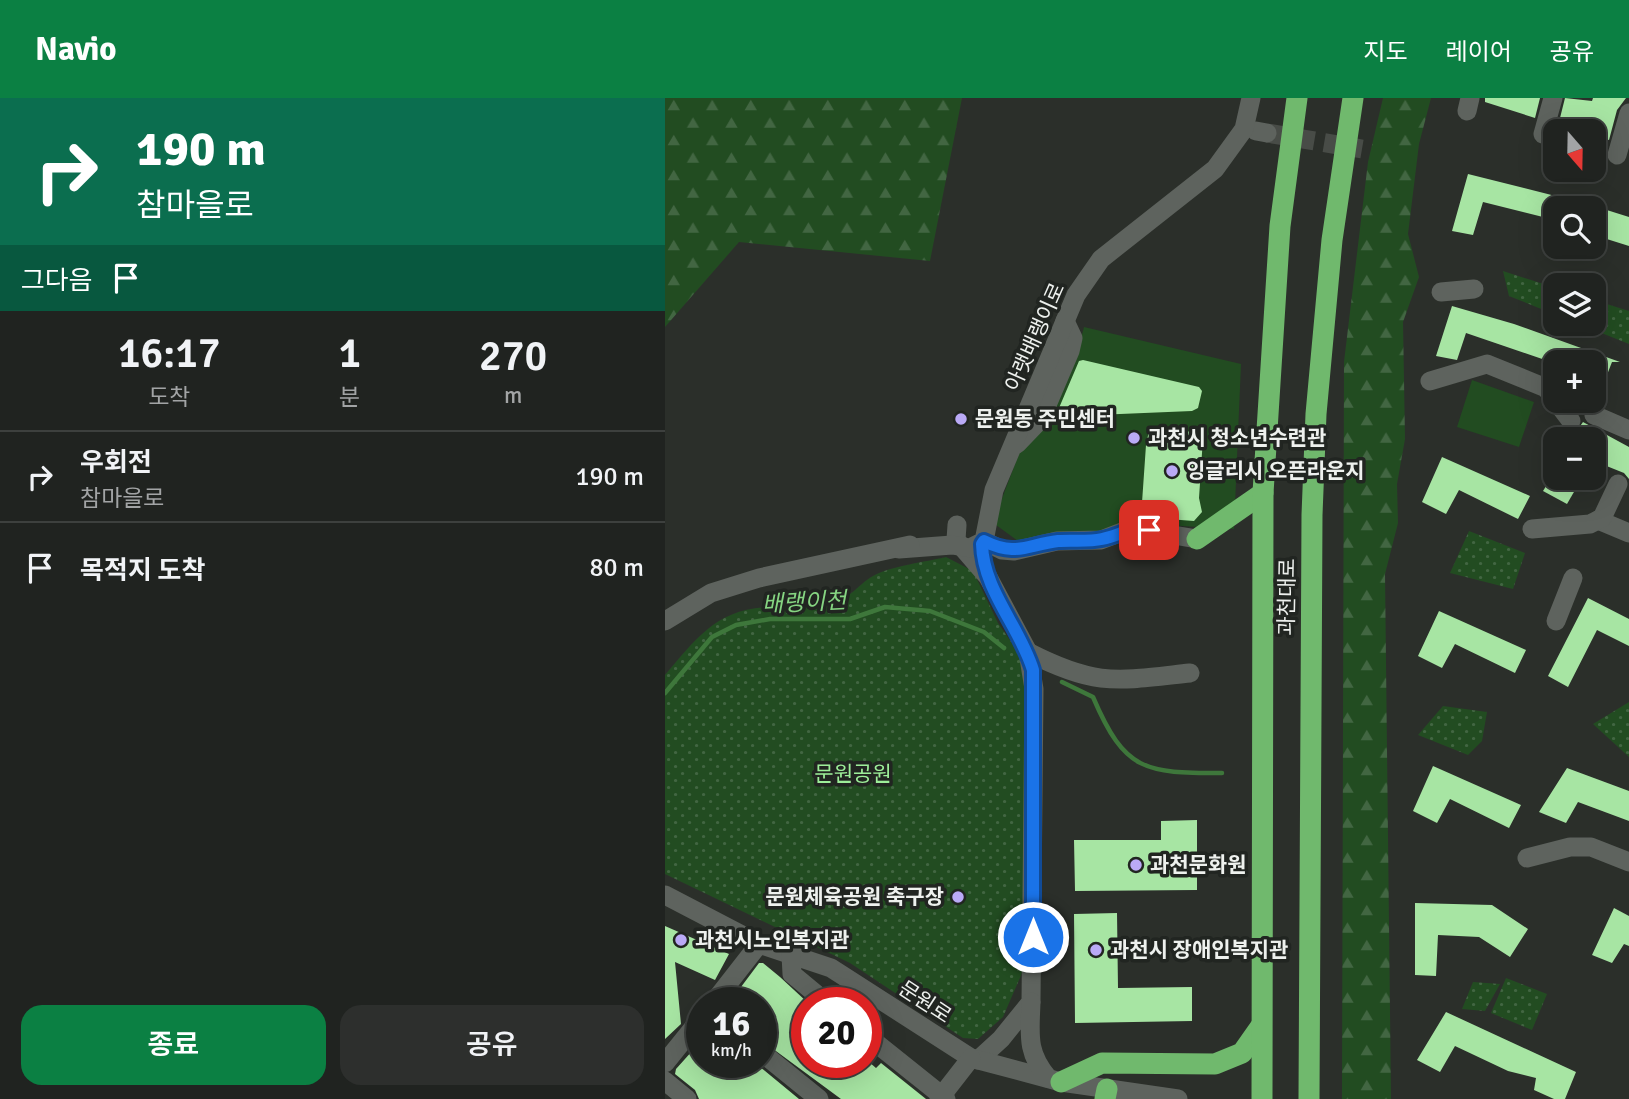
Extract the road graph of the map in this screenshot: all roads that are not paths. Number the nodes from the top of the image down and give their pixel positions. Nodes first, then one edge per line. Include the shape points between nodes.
1 (1251, 98) edge
2 (1297, 98) edge
3 (1353, 98) edge
4 (1553, 98) edge
5 (1629, 113) edge
6 (1547, 119) edge
7 (1617, 155) dead end
8 (1474, 289) dead end
9 (1441, 292) dead end
10 (1430, 381) dead end
11 (1594, 415) dead end
12 (1571, 421) dead end
13 (1629, 430) edge
14 (1618, 484) dead end
15 (994, 490) junction
16 (1263, 493) junction
17 (1598, 520) junction
18 (961, 521) junction
19 (1532, 529) dead end
20 (1629, 533) edge
21 (1198, 539) joint
22 (979, 540) junction
23 (899, 549) junction
24 (1573, 578) dead end
25 (665, 621) edge
26 (1556, 621) dead end
27 (1028, 652) junction
28 (1190, 673) dead end
29 (1527, 858) dead end
30 (1629, 862) edge
31 (665, 895) edge
32 (759, 944) junction
33 (791, 955) junction
34 (725, 987) edge
35 (808, 987) edge
36 (1031, 1002) junction
37 (1262, 1026) junction
38 (686, 1037) edge
39 (882, 1048) edge
40 (974, 1059) junction
41 (665, 1063) edge
42 (777, 1065) edge
43 (1054, 1080) junction
44 (665, 1081) edge
45 (1106, 1094) edge
46 (942, 1098) edge
47 (687, 1099) edge
48 (819, 1099) edge
49 (1178, 1099) edge
50 (1262, 1099) edge
51 (1309, 1099) edge

1 - 15 street, 아랫배랭이로 via 1244,129 1215,169 1101,259 1076,295
2 - 16 highway, 과천대로 via 1280,226
3 - 51 highway, 과천대로 via 1332,240 1316,414
4 - 6 street
5 - 7 street
8 - 9 street
10 - 12 street via 1487,364 1546,388
11 - 13 street
14 - 17 street
15 - 18 street
15 - 22 street
16 - 21 highway
16 - 37 highway, 과천대로
17 - 19 street
17 - 20 street
18 - 22 street via 976,517
18 - 22 street via 955,535
18 - 23 street
21 - 22 street via 1132,528 1101,540 1057,541 1014,551
22 - 23 street
22 - 27 street via 988,577
23 - 25 street via 759,578 711,593
24 - 26 street
27 - 28 street via 1091,679 1120,681
27 - 36 street via 1034,689
29 - 30 street via 1591,846
31 - 32 street, 문원로
32 - 33 street, 문원로
32 - 34 street
33 - 35 street via 792,974
33 - 40 street, 문원로 via 831,968
36 - 40 street via 1001,1039
36 - 43 street via 1030,1042 1035,1062
37 - 43 highway via 1242,1053 1216,1064 1102,1063
37 - 50 highway, 과천대로
38 - 41 street
39 - 46 street
40 - 43 street, 문원로
40 - 46 street
42 - 48 street
43 - 45 street, 문원로
44 - 47 street
45 - 49 street, 문원로

